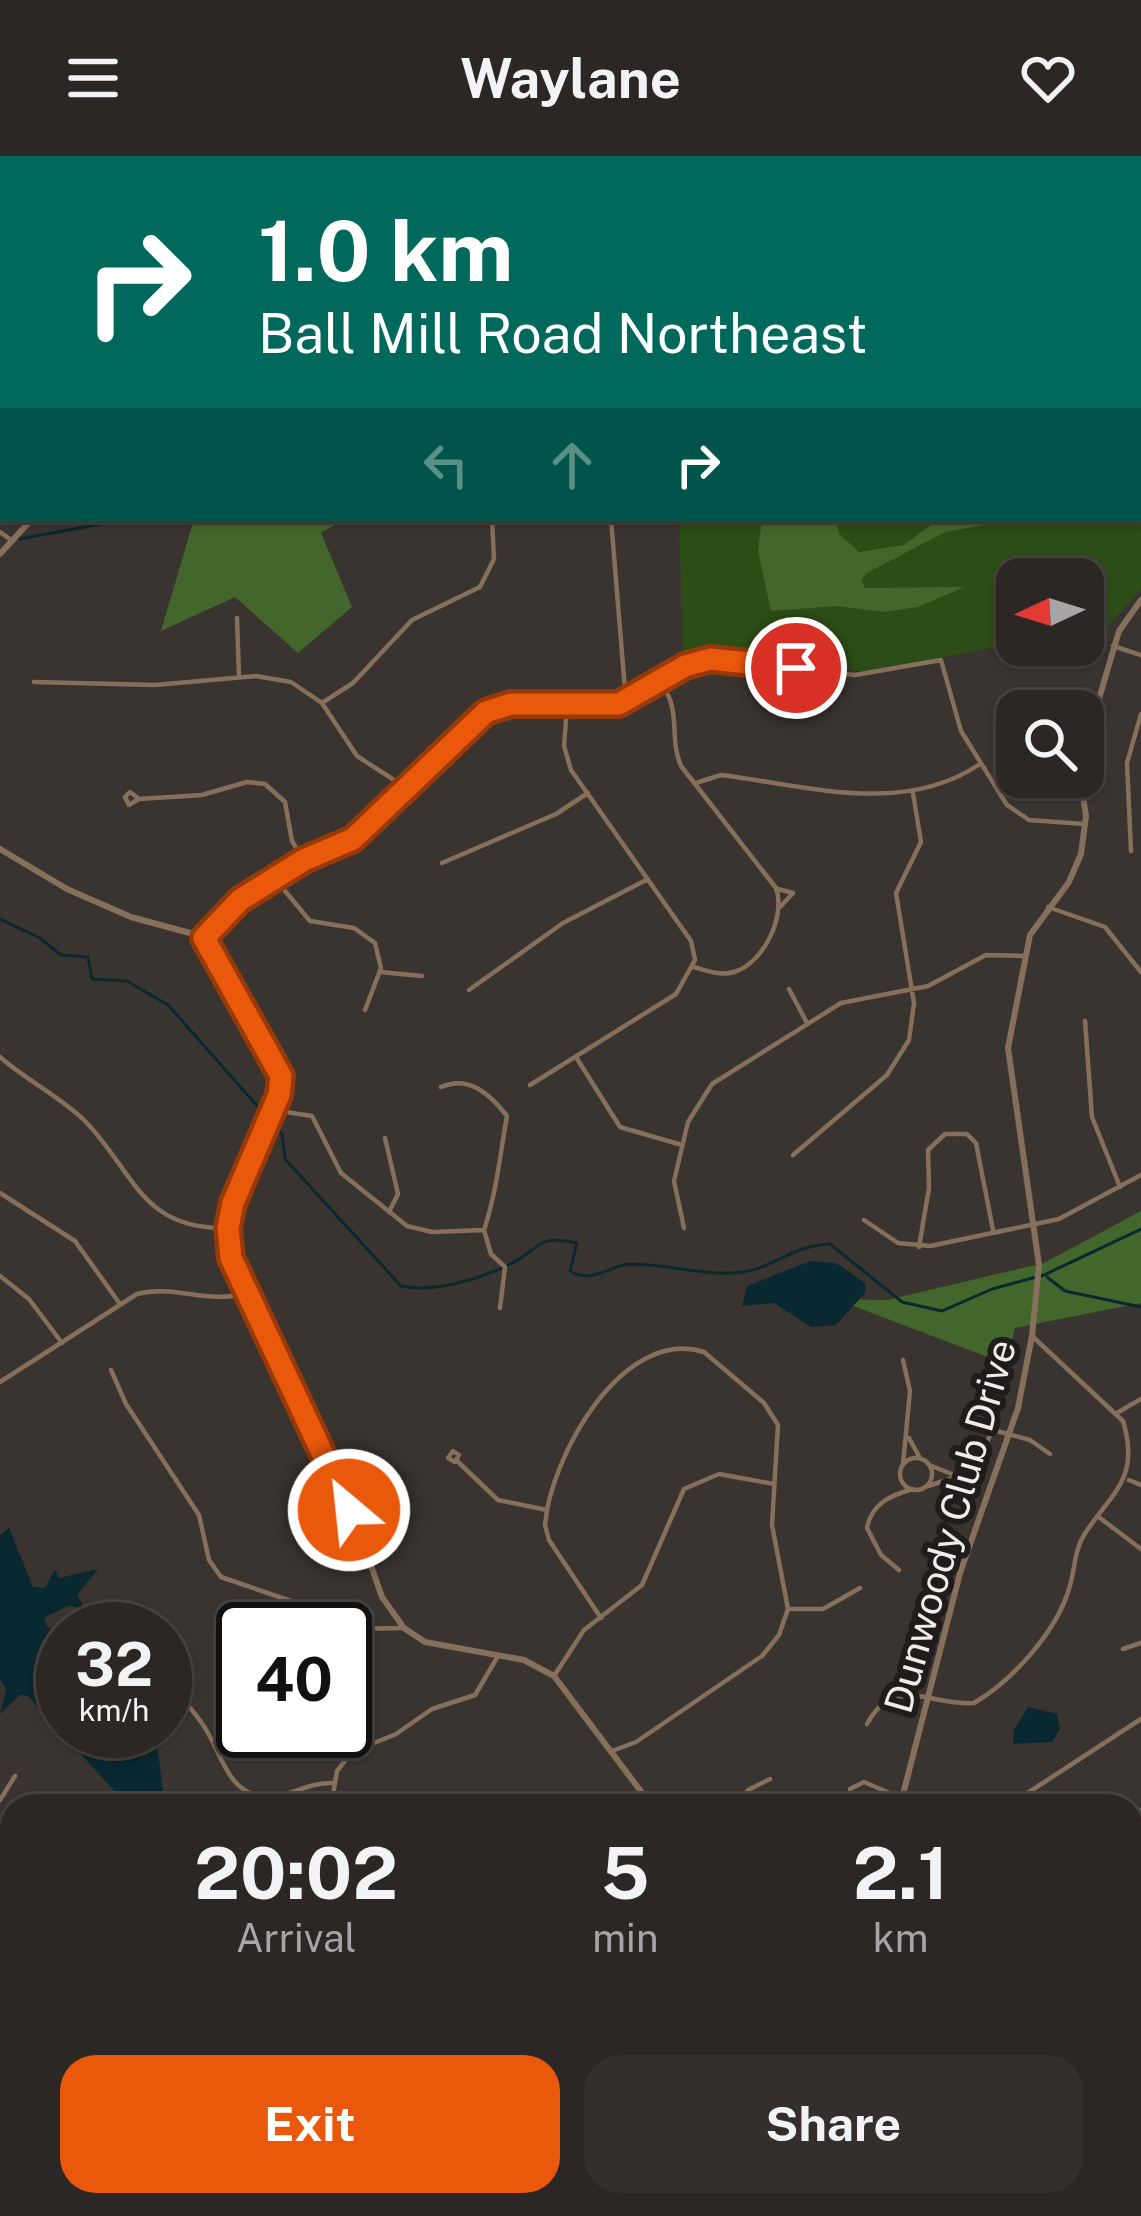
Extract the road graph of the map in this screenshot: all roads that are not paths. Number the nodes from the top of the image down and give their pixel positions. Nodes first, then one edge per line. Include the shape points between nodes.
1 (29, 522) edge
2 (492, 522) edge
3 (611, 522) edge
4 (0, 532) edge
5 (10, 540) junction
6 (0, 554) edge
7 (1141, 600) edge
8 (237, 618) dead end
9 (1113, 646) junction
10 (1141, 655) edge
11 (239, 676) junction
12 (659, 681) junction
13 (34, 682) dead end
14 (1101, 690) edge
15 (626, 702) junction
16 (322, 703) junction
17 (567, 705) junction
18 (1141, 714) edge
19 (1138, 739) edge
20 (980, 764) junction
21 (694, 784) junction
22 (408, 789) junction
23 (588, 793) junction
24 (914, 794) junction
25 (1082, 798) edge
26 (139, 799) dead end
27 (1085, 824) junction
28 (0, 849) edge
29 (1131, 851) dead end
30 (304, 860) junction
31 (442, 863) dead end
32 (648, 879) junction
33 (276, 880) junction
34 (776, 888) junction
35 (781, 906) junction
36 (1048, 907) junction
37 (204, 938) junction
38 (1025, 956) junction
39 (694, 967) junction
40 (380, 972) junction
41 (1141, 972) edge
42 (422, 976) dead end
43 (790, 989) dead end
44 (912, 989) junction
45 (469, 990) dead end
46 (365, 1010) dead end
47 (1084, 1021) dead end
48 (807, 1023) junction
49 (0, 1057) edge
50 (575, 1057) junction
51 (530, 1085) dead end
52 (441, 1087) dead end
53 (273, 1110) junction
54 (385, 1138) dead end
55 (682, 1145) junction
56 (793, 1155) dead end
57 (1141, 1175) edge
58 (1120, 1187) junction
59 (0, 1192) edge
60 (388, 1212) junction
61 (864, 1220) dead end
62 (1034, 1224) junction
63 (228, 1228) junction
64 (684, 1228) dead end
65 (484, 1230) junction
66 (993, 1233) junction
67 (919, 1247) junction
68 (0, 1276) edge
69 (246, 1293) junction
70 (121, 1304) junction
71 (500, 1308) dead end
72 (1032, 1336) junction
73 (65, 1341) junction
74 (903, 1360) dead end
75 (111, 1370) dead end
76 (0, 1382) edge
77 (1000, 1382) dead end
78 (1141, 1399) edge
79 (1117, 1414) junction
80 (993, 1430) junction
81 (907, 1433) junction
82 (1010, 1435) junction
83 (1050, 1454) dead end
84 (920, 1458) junction
85 (457, 1462) dead end
86 (903, 1464) junction
87 (929, 1465) junction
88 (900, 1474) junction
89 (957, 1476) junction
90 (1129, 1480) junction
91 (774, 1484) junction
92 (1141, 1485) edge
93 (925, 1487) junction
94 (913, 1490) junction
95 (892, 1494) junction
96 (547, 1510) junction
97 (1100, 1519) junction
98 (1141, 1549) edge
99 (899, 1570) dead end
100 (860, 1588) dead end
101 (788, 1609) junction
102 (601, 1618) junction
103 (404, 1628) junction
104 (1141, 1643) edge
105 (1123, 1649) dead end
106 (498, 1656) junction
107 (550, 1674) junction
108 (929, 1695) junction
109 (192, 1711) edge
110 (1141, 1719) edge
111 (867, 1724) dead end
112 (636, 1742) junction
113 (612, 1751) junction
114 (617, 1760) junction
115 (15, 1776) dead end
116 (770, 1779) dead end
117 (333, 1783) junction
118 (850, 1789) dead end
119 (4, 1794) edge
120 (260, 1794) edge
121 (279, 1794) edge
122 (332, 1794) edge
123 (643, 1794) edge
124 (745, 1794) edge
125 (888, 1794) edge
126 (903, 1794) edge
127 (1026, 1794) edge

1 - 5 street
2 - 16 street via 494,559 480,587 412,620 353,683
3 - 15 street
4 - 5 street
5 - 6 street
7 - 9 street
8 - 11 street
9 - 10 street
9 - 14 street
11 - 13 street via 155,685
11 - 16 street via 291,682
12 - 15 street
12 - 20 street via 710,659 855,675 935,660 944,664 957,721
12 - 21 street via 675,709 677,756
15 - 17 street
16 - 22 street via 357,756
17 - 22 street via 486,712
17 - 23 street via 566,757
18 - 19 street
19 - 29 street via 1127,763
20 - 24 street
20 - 27 street via 1021,817
21 - 24 street via 721,775
21 - 34 street
22 - 30 street via 353,839
23 - 31 street
23 - 32 street
24 - 44 street via 921,842 896,893
25 - 27 street, Dunwoody Club Drive
26 - 30 street via 265,784 285,802
27 - 36 street, Dunwoody Club Drive via 1074,875
28 - 37 street via 80,895
30 - 33 street
32 - 39 street via 691,941
32 - 45 street via 563,923
33 - 37 street via 233,905
33 - 40 street via 310,920 369,936
34 - 35 street
34 - 35 street via 793,893
35 - 39 street via 746,966 724,974
36 - 38 street, Dunwoody Club Drive
36 - 41 street via 1106,927
37 - 53 street via 278,1066
38 - 44 street via 986,955
38 - 62 street, Dunwoody Club Drive via 1007,1063
39 - 50 street via 676,994
40 - 42 street
40 - 46 street
43 - 48 street
44 - 48 street via 852,999
44 - 56 street via 913,1027 895,1067
47 - 58 street via 1092,1118
48 - 55 street via 707,1089
49 - 63 street via 81,1118 160,1212 190,1226
50 - 51 street
50 - 55 street via 620,1127
52 - 65 street via 470,1084 507,1116
53 - 60 street via 312,1116 341,1173
53 - 63 street
54 - 60 street via 398,1194
55 - 64 street via 673,1190
57 - 58 street
58 - 62 street
59 - 70 street via 75,1241
60 - 65 street via 422,1232
61 - 67 street via 893,1241
62 - 66 street
62 - 72 street, Dunwoody Club Drive via 1040,1283
63 - 69 street
65 - 71 street via 505,1268
66 - 67 street
66 - 67 street via 976,1143 967,1134 945,1134 928,1150
68 - 73 street
69 - 70 street via 212,1300 154,1291
69 - 103 street via 382,1597
70 - 73 street
72 - 79 street
72 - 82 street, Dunwoody Club Drive
73 - 76 street
74 - 81 street
75 - 103 street via 199,1515 221,1577 348,1629
77 - 80 street
78 - 79 street
79 - 90 street via 1130,1435
80 - 82 street
80 - 89 street via 983,1457
81 - 84 street
81 - 86 street
82 - 83 street
82 - 108 street, Dunwoody Club Drive via 960,1573
84 - 86 street
84 - 87 street
85 - 96 street via 498,1500
86 - 88 street
87 - 89 street
87 - 93 street
88 - 94 street
88 - 95 street
89 - 93 street
90 - 92 street
90 - 97 street
91 - 96 street via 781,1438 772,1412 714,1357 676,1348 593,1401
91 - 101 street via 774,1540
91 - 102 street via 719,1474 688,1485 642,1585
93 - 94 street
94 - 95 street
95 - 99 street via 867,1528
96 - 102 street via 549,1540
97 - 98 street
97 - 108 street via 1079,1544 1060,1608 1013,1672 974,1703
100 - 101 street via 823,1609
101 - 112 street via 762,1656
102 - 107 street
103 - 106 street via 424,1642
104 - 105 street
106 - 107 street
106 - 117 street via 476,1694 352,1752
107 - 113 street
108 - 111 street via 889,1699
108 - 126 street, Dunwoody Club Drive
109 - 120 street via 226,1773
110 - 127 street
112 - 113 street
112 - 114 street
113 - 114 street
114 - 123 street
115 - 119 street
116 - 124 street
117 - 121 street
117 - 122 street
118 - 125 street via 873,1784

